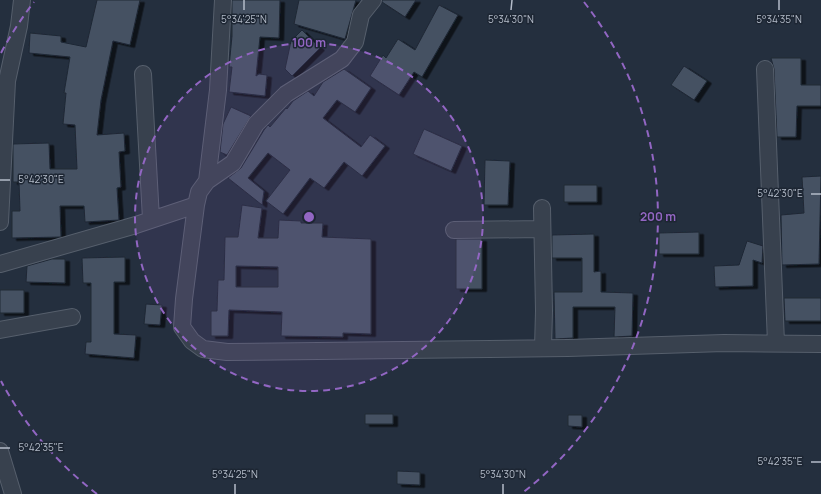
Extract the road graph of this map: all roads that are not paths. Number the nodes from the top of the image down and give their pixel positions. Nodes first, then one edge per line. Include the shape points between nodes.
1 (22, 0) edge
2 (223, 0) edge
3 (372, 0) edge
4 (766, 69) dead end
5 (143, 74) dead end
6 (207, 181) junction
7 (196, 205) junction
8 (542, 208) dead end
9 (151, 219) junction
10 (0, 222) edge
11 (542, 229) junction
12 (454, 230) dead end
13 (0, 264) edge
14 (72, 317) dead end
15 (0, 330) edge
16 (776, 344) junction
17 (821, 344) edge
18 (543, 348) junction
19 (0, 451) edge
20 (13, 494) edge

1 - 10 street via 7,81
2 - 6 street via 218,90
3 - 6 street via 361,15 355,42 342,59 286,94 256,124 233,163
4 - 16 street
5 - 9 street
6 - 7 street via 199,192
7 - 9 street
7 - 18 street via 182,327 192,341 203,349 227,352
8 - 11 street
9 - 13 street
11 - 12 street
11 - 18 street
14 - 15 street
16 - 17 street
16 - 18 street
19 - 20 street

